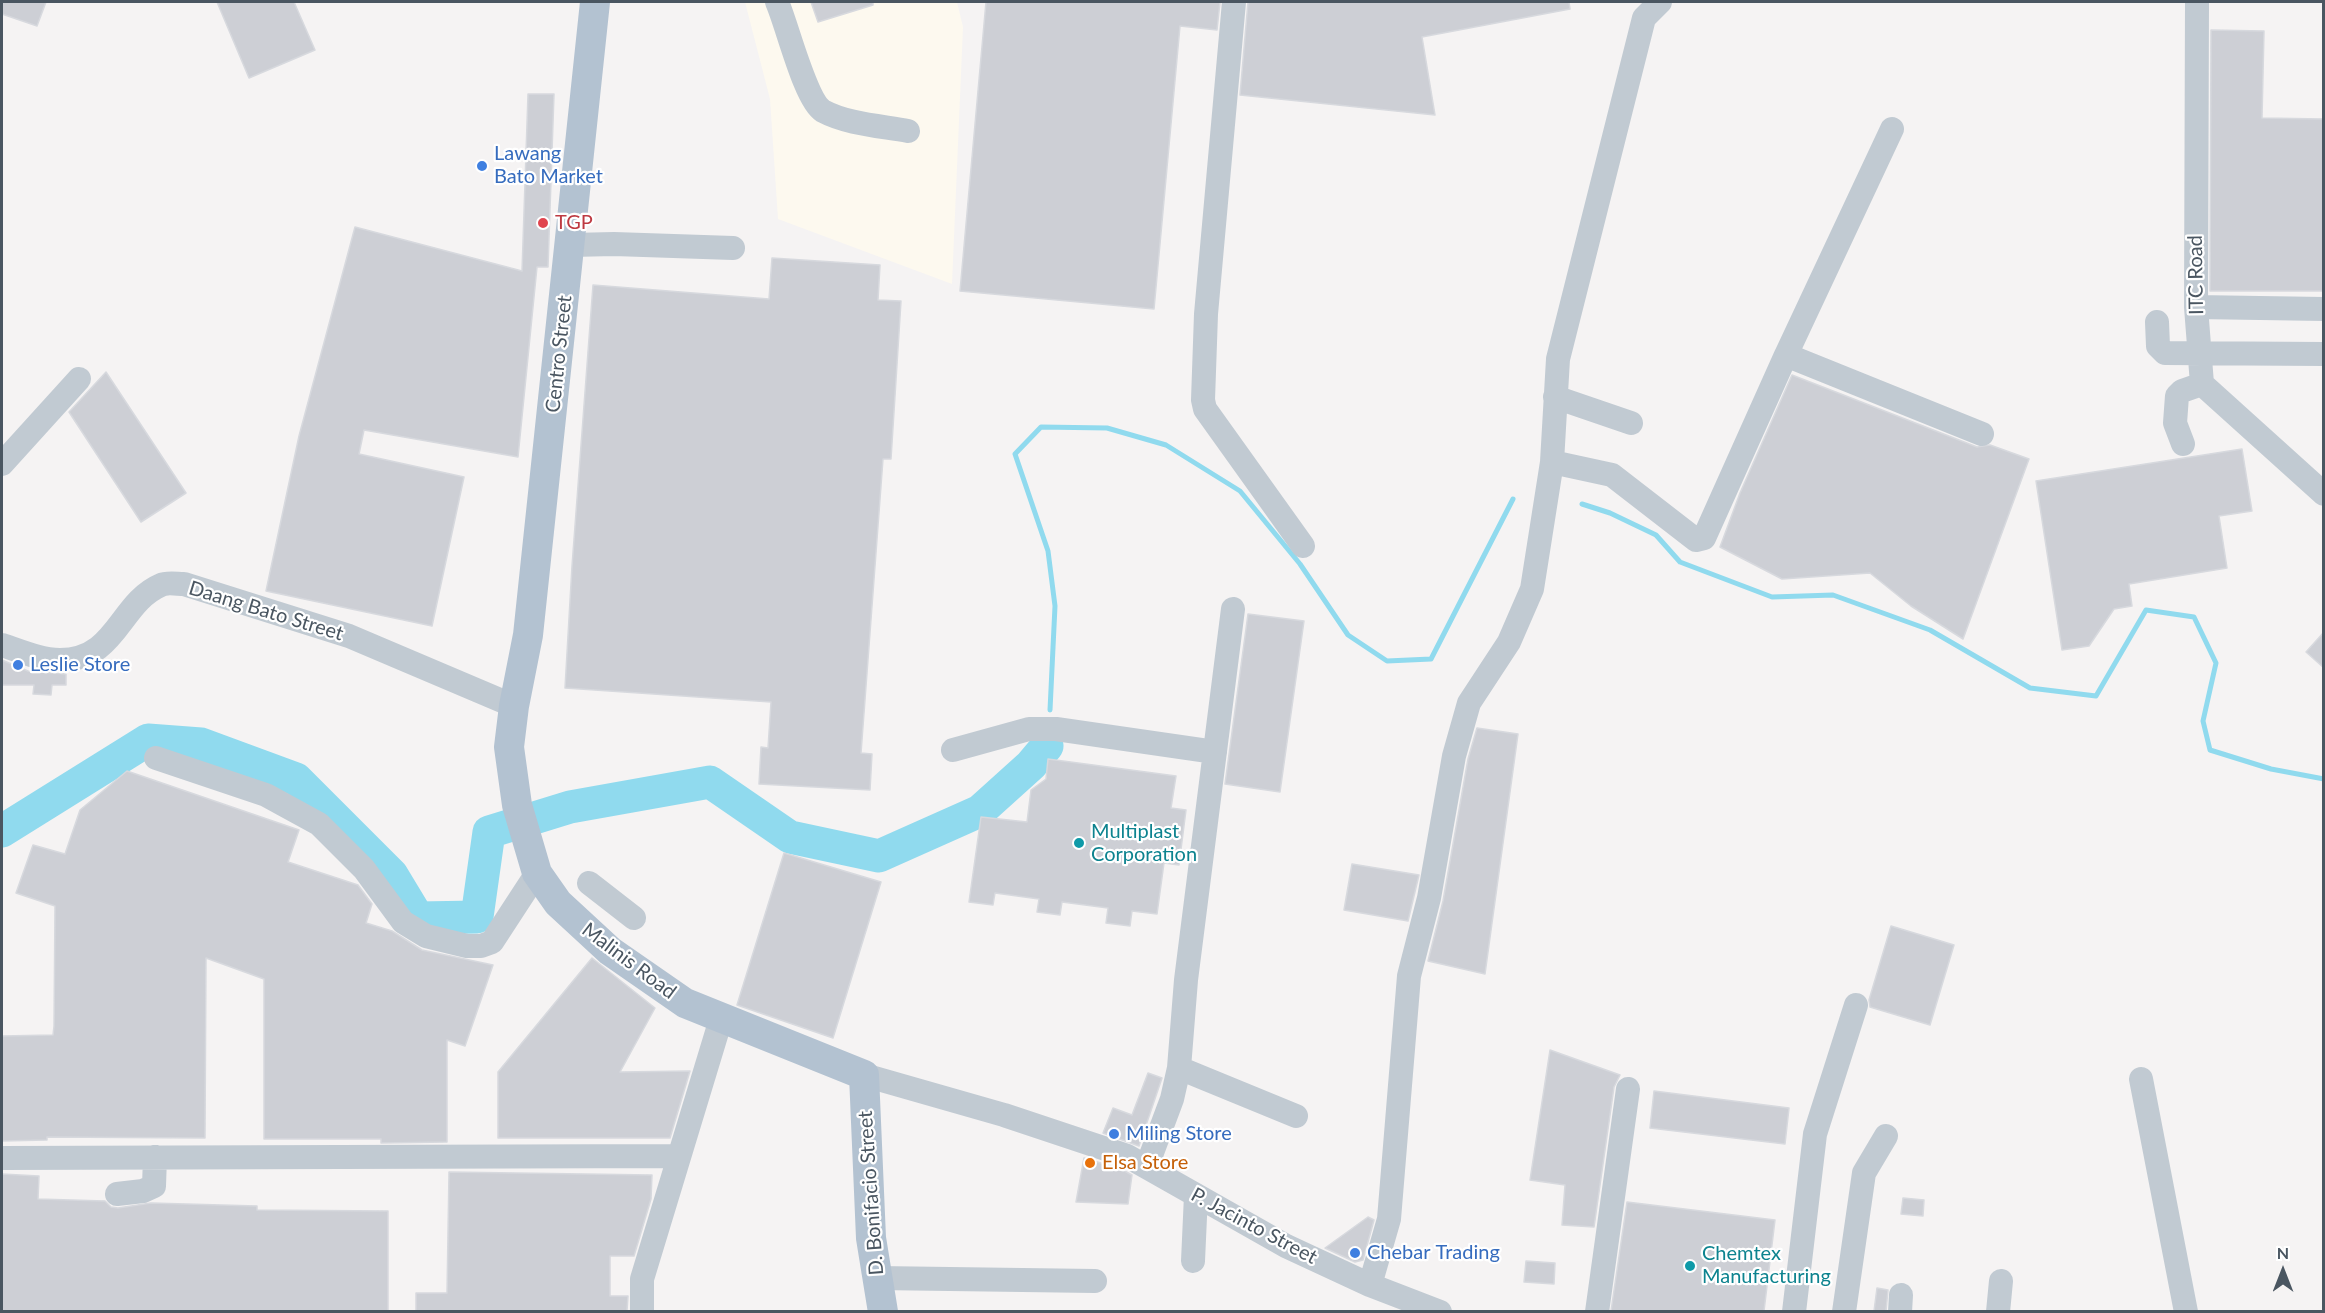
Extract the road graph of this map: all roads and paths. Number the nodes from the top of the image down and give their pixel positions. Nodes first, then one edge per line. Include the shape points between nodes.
1 (595, 2) edge
2 (777, 2) edge
3 (1234, 2) edge
4 (1660, 2) edge
5 (2197, 2) edge
6 (1892, 129) dead end
7 (908, 131) dead end
8 (570, 245) junction
9 (733, 248) dead end
10 (2196, 307) junction
11 (2324, 309) edge
12 (2157, 322) dead end
13 (2199, 353) junction
14 (2324, 354) edge
15 (1786, 356) junction
16 (79, 379) dead end
17 (2202, 384) junction
18 (1555, 397) junction
19 (1631, 423) dead end
20 (1982, 434) dead end
21 (2183, 444) dead end
22 (1552, 462) junction
23 (2, 464) edge
24 (2321, 485) edge
25 (1303, 546) dead end
26 (1233, 609) dead end
27 (2, 645) edge
28 (514, 706) junction
29 (953, 750) dead end
30 (1215, 752) junction
31 (156, 758) dead end
32 (537, 873) junction
33 (589, 883) dead end
34 (634, 918) dead end
35 (1856, 1005) dead end
36 (721, 1019) junction
37 (1179, 1068) junction
38 (864, 1075) junction
39 (2141, 1079) dead end
40 (1628, 1089) dead end
41 (1296, 1116) dead end
42 (1886, 1136) dead end
43 (679, 1156) junction
44 (155, 1157) junction
45 (2, 1158) edge
46 (1147, 1166) junction
47 (117, 1194) dead end
48 (1196, 1195) junction
49 (1193, 1261) dead end
50 (877, 1278) junction
51 (1095, 1281) dead end
52 (2001, 1281) dead end
53 (1370, 1285) junction
54 (642, 1311) edge
55 (883, 1311) edge
56 (1440, 1311) edge
57 (1597, 1311) edge
58 (1794, 1311) edge
59 (1844, 1311) edge
60 (1998, 1311) edge
61 (2186, 1311) edge

1 - 8 main road, Centro Street
2 - 7 street via 809,92 820,109 836,117
3 - 25 street via 1206,314 1203,400 1205,409
4 - 18 street via 1644,18 1558,359
5 - 10 street, ITC Road
6 - 15 street
8 - 9 street
8 - 28 main road, Centro Street via 528,636
10 - 11 street
10 - 13 street, ITC Road
12 - 13 street via 2158,346 2165,353
13 - 14 street
13 - 17 street, ITC Road
15 - 20 street
15 - 22 street via 1702,539 1696,540 1612,475
16 - 23 street
17 - 21 street via 2177,396 2175,423
17 - 24 street
18 - 19 street
18 - 22 street
22 - 53 street via 1532,589 1509,642 1468,703 1454,756 1409,976 1389,1219
26 - 30 street
27 - 28 street, Daang Bato Street via 59,660 74,658 102,648 144,596 163,584 184,584 349,636
28 - 32 main road, Malinis Road via 509,747 520,815
29 - 30 street via 1029,729 1056,729
30 - 37 street via 1186,980
31 - 32 street via 266,795 319,824 364,869 403,922 426,936 467,946 492,942
32 - 36 main road, Malinis Road via 558,903 610,951 685,1003
33 - 34 street
35 - 58 street via 1815,1134
36 - 38 main road, Malinis Road
36 - 43 street
37 - 41 street
37 - 46 street
38 - 46 street, P. Jacinto Street via 1004,1115
38 - 50 main road, D. Bonifacio Street via 869,1202
39 - 61 street
40 - 57 street
42 - 59 street via 1864,1173
43 - 44 street
43 - 54 street via 642,1279
44 - 45 street
44 - 47 street via 154,1186
46 - 48 street, P. Jacinto Street
48 - 49 street
48 - 53 street, P. Jacinto Street via 1286,1246
50 - 51 street
50 - 55 main road, D. Bonifacio Street
52 - 60 street
53 - 56 street, P. Jacinto Street

